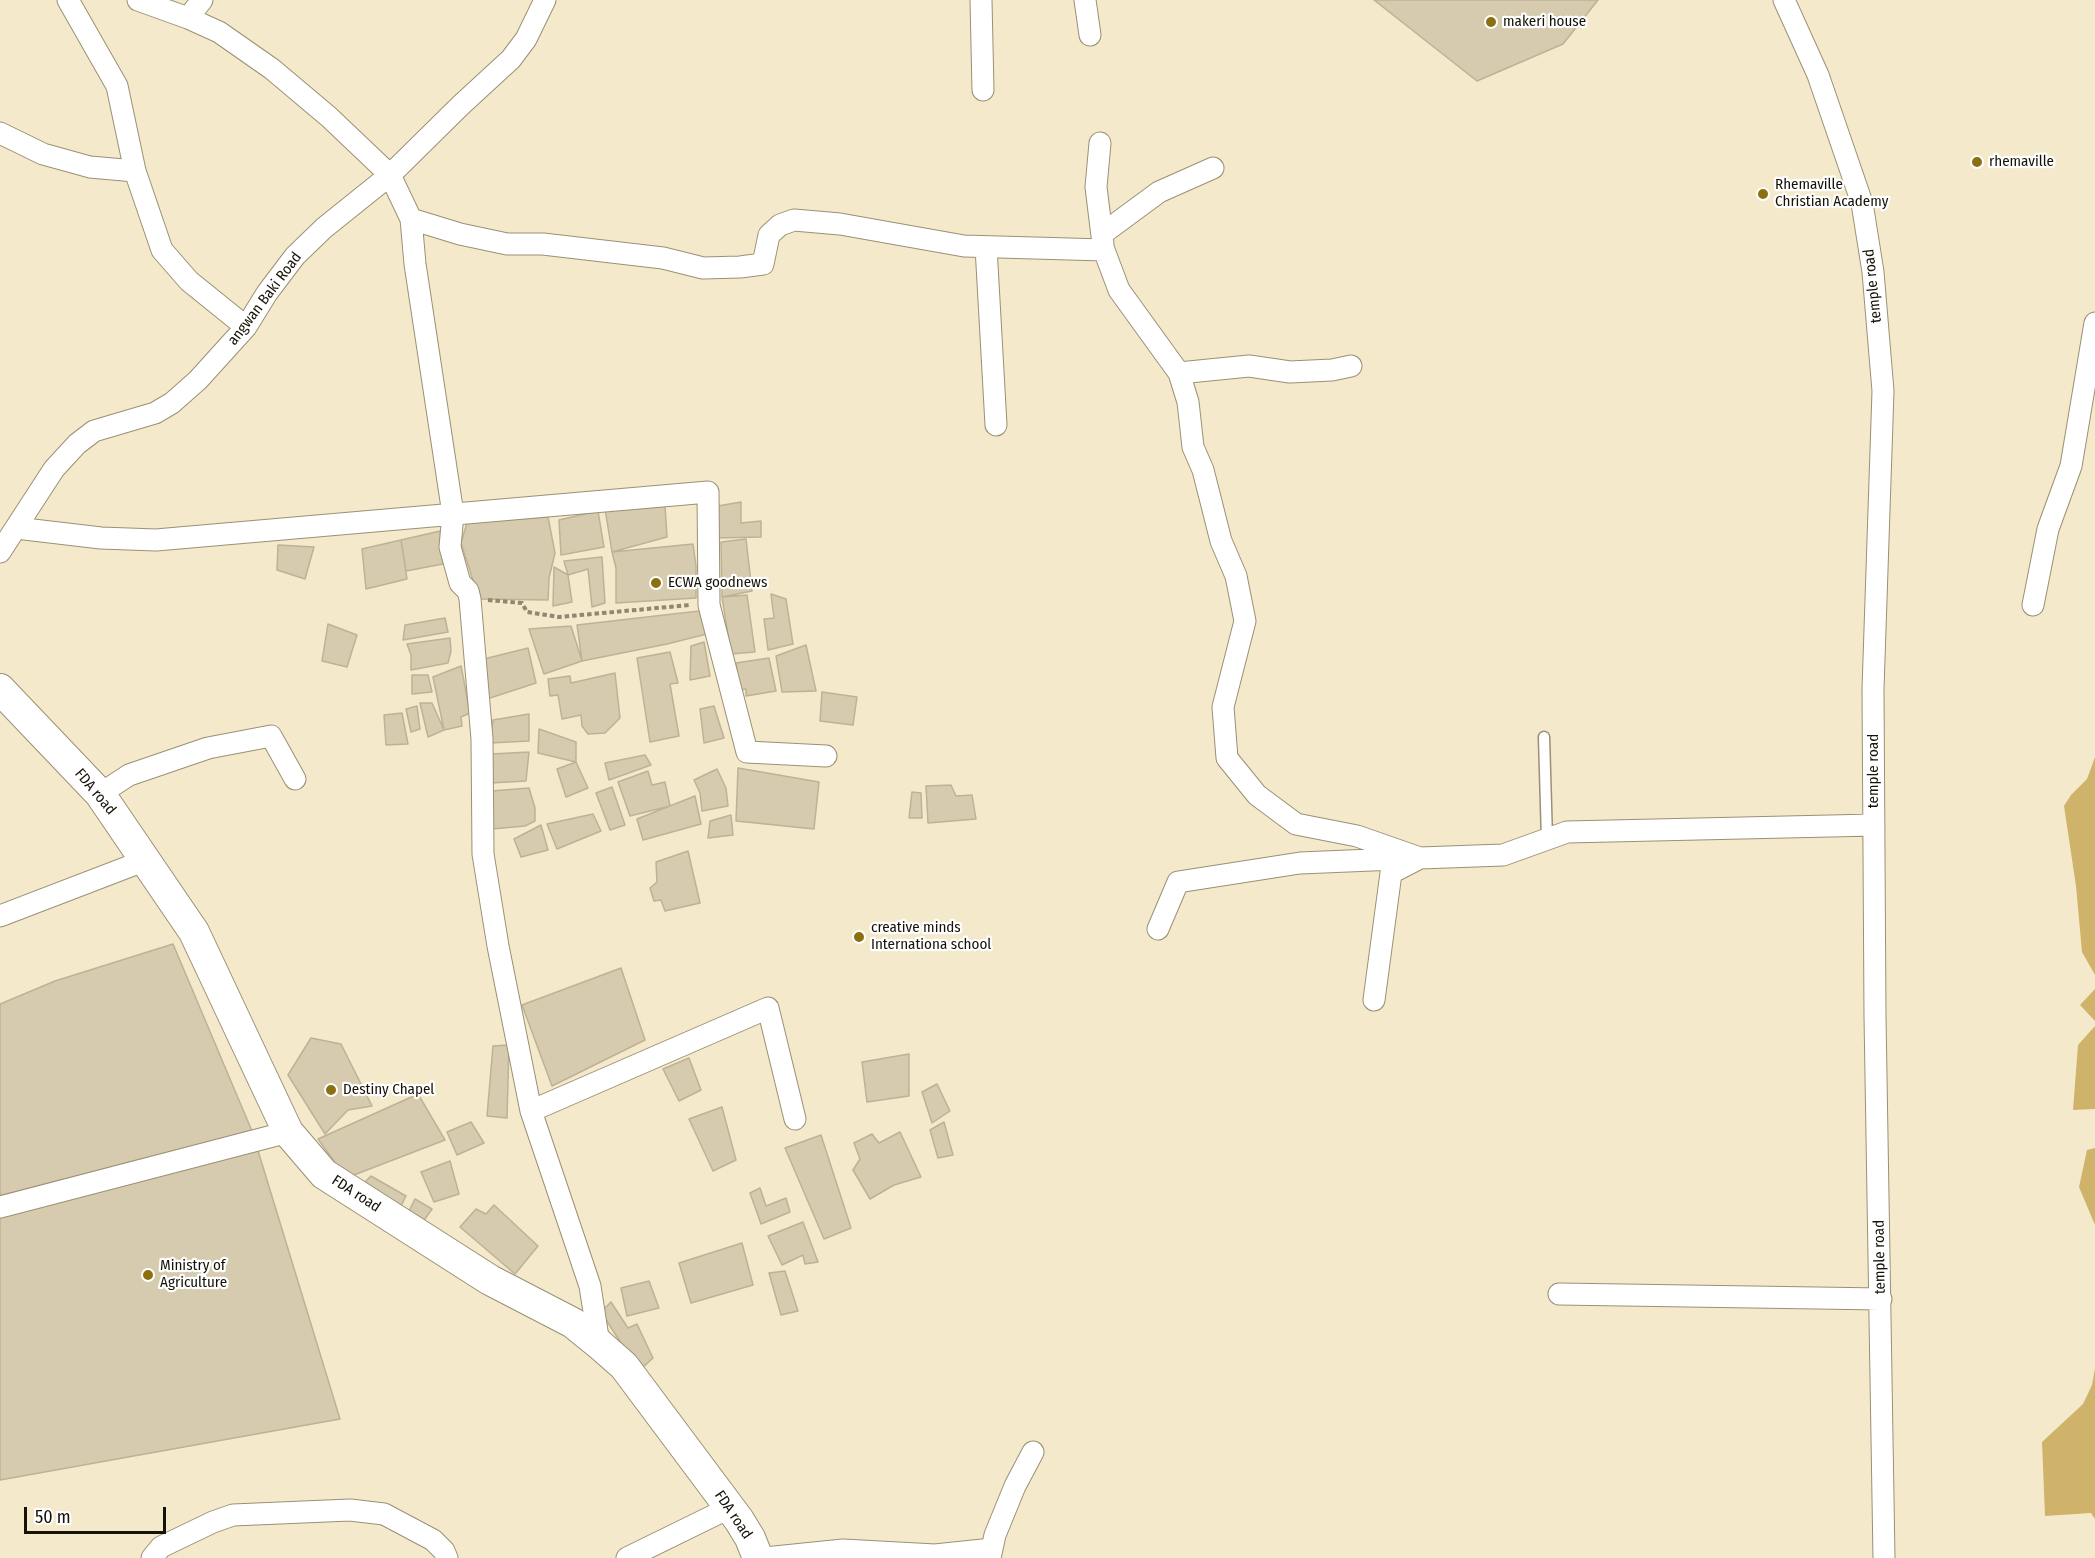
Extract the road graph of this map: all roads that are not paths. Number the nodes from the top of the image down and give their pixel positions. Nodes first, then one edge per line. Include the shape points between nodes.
1 (68, 0) edge
2 (138, 0) edge
3 (202, 0) edge
4 (545, 0) edge
5 (981, 0) edge
6 (1085, 0) edge
7 (1784, 0) edge
8 (189, 18) junction
9 (1090, 35) dead end
10 (983, 90) dead end
11 (0, 133) edge
12 (1100, 143) dead end
13 (1214, 168) dead end
14 (135, 171) junction
15 (390, 175) junction
16 (411, 219) junction
17 (1103, 242) junction
18 (986, 247) junction
19 (2095, 323) edge
20 (246, 327) junction
21 (1351, 366) dead end
22 (1179, 373) junction
23 (996, 425) dead end
24 (453, 514) junction
25 (16, 528) junction
26 (0, 552) edge
27 (2033, 605) dead end
28 (0, 689) edge
29 (1544, 737) dead end
30 (826, 756) dead end
31 (295, 779) dead end
32 (100, 794) junction
33 (1874, 825) junction
34 (1547, 840) junction
35 (1420, 858) junction
36 (146, 860) junction
37 (0, 916) edge
38 (1158, 929) dead end
39 (1374, 1000) dead end
40 (531, 1111) junction
41 (795, 1119) dead end
42 (288, 1132) junction
43 (0, 1207) edge
44 (1559, 1294) dead end
45 (1881, 1299) junction
46 (599, 1344) junction
47 (1033, 1452) dead end
48 (729, 1508) junction
49 (991, 1553) edge
50 (152, 1558) edge
51 (447, 1558) edge
52 (627, 1558) edge
53 (758, 1558) edge
54 (765, 1558) edge
55 (1884, 1558) edge

1 - 14 street via 117,86
2 - 8 street
3 - 8 street
4 - 15 street, angwan Baki Road via 526,39 511,59
5 - 10 street
6 - 9 street
7 - 33 street, temple road via 1818,75 1863,202 1873,272 1883,390
8 - 15 street via 219,32 272,69
11 - 14 street via 43,154 90,167
12 - 17 street via 1096,187
13 - 17 street via 1159,192
14 - 20 street via 162,250 189,281
15 - 16 street
15 - 20 street, angwan Baki Road via 295,256
16 - 18 street via 507,243 663,258 702,268 763,264 769,236 780,225 794,220
16 - 24 street
17 - 18 street
17 - 22 street via 1119,290
18 - 23 street
19 - 27 street via 2071,466 2048,529
20 - 25 street, angwan Baki Road via 172,403 155,413 94,431 77,444 54,470
21 - 22 street via 1290,372 1249,366
22 - 35 street via 1188,402 1193,447 1203,470 1221,542 1236,576 1245,621 1223,707 1227,758 1257,795 1296,824 1357,836
24 - 25 street via 156,540
24 - 30 street via 708,492 709,605 747,752
24 - 40 street via 450,548 460,583 470,599 482,739 483,855
25 - 26 street, angwan Baki Road
28 - 32 street, FDA road
29 - 34 lane
31 - 32 street via 271,736 208,748 129,775
32 - 36 street, FDA road
33 - 34 street via 1567,832
33 - 45 street, temple road
34 - 35 street via 1503,855
35 - 38 street via 1300,863 1178,882
35 - 39 street via 1391,873
36 - 37 street
36 - 42 street, FDA road via 194,932
40 - 41 street via 768,1008
40 - 46 street via 590,1286
42 - 43 street
42 - 46 street, FDA road via 324,1174 490,1280 573,1323
44 - 45 street
45 - 55 street, temple road
46 - 48 street, FDA road via 624,1366
47 - 49 street via 1015,1486
48 - 52 street
48 - 53 street, FDA road via 750,1538
49 - 54 street via 935,1555 843,1550
50 - 51 street via 161,1547 233,1515 350,1510 384,1514 433,1540

